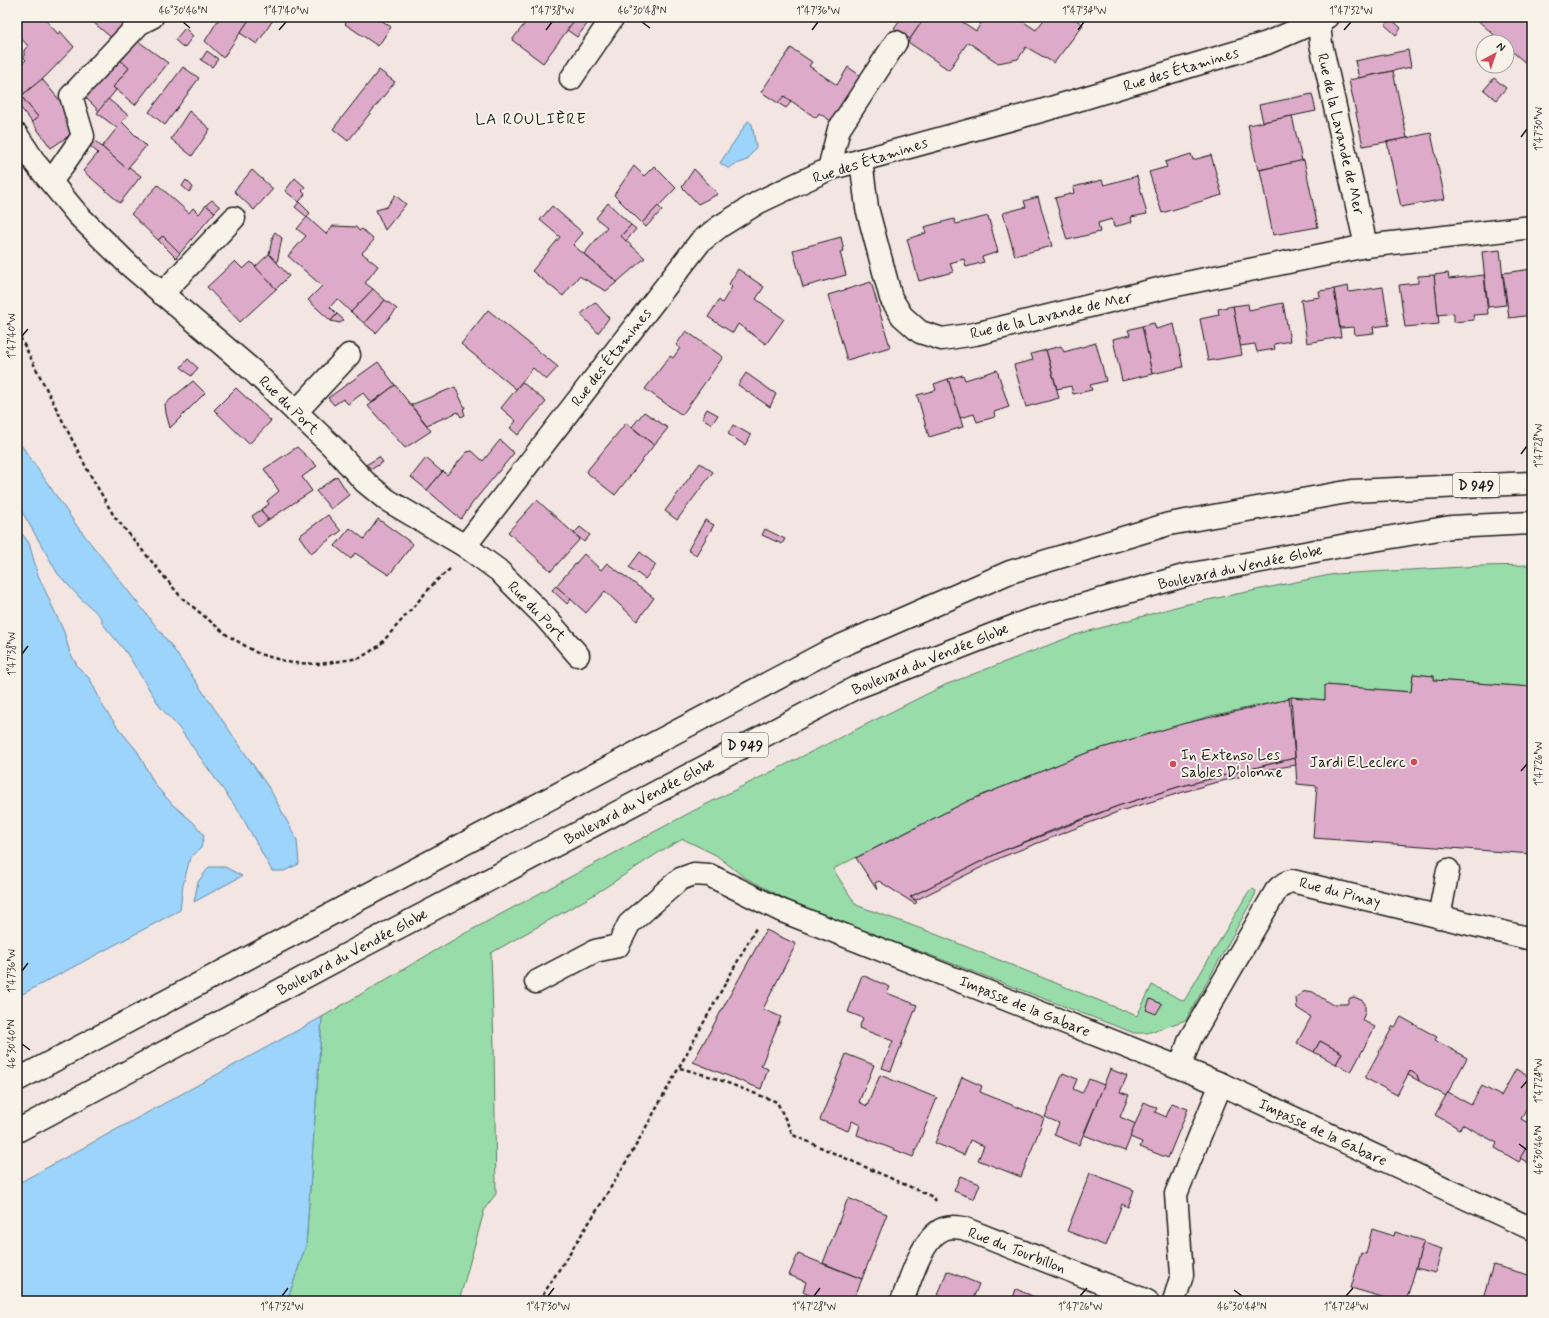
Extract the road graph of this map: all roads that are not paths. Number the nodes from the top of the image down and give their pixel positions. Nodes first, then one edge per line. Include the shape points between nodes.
1 (152, 17) edge
2 (613, 17) edge
3 (1323, 19) edge
4 (896, 42) dead end
5 (571, 79) dead end
6 (17, 135) edge
7 (862, 160) junction
8 (829, 170) junction
9 (51, 182) junction
10 (234, 218) dead end
11 (1532, 227) edge
12 (1366, 246) junction
13 (162, 294) junction
14 (349, 355) dead end
15 (296, 412) junction
16 (1532, 483) edge
17 (1532, 523) edge
18 (465, 546) junction
19 (578, 655) dead end
20 (1448, 870) dead end
21 (1439, 917) junction
22 (1532, 939) edge
23 (536, 982) dead end
24 (1180, 1067) junction
25 (17, 1080) edge
26 (1221, 1084) junction
27 (17, 1131) edge
28 (1532, 1229) edge
29 (902, 1301) edge
30 (1147, 1301) edge
31 (1174, 1301) edge

1 - 9 street via 140,23 71,96 83,136
2 - 5 street
3 - 7 street, Rue des Étamines via 1268,43 1040,111
3 - 12 street, Rue de la Lavande de Mer via 1321,44
4 - 8 street via 838,129
6 - 9 street, Rue du Port
7 - 8 street, Rue des Étamines
7 - 12 street, Rue de la Lavande de Mer via 867,208 891,298 902,316 920,332 942,339 975,334 1167,287
8 - 18 street, Rue des Étamines via 759,202 700,242
9 - 13 street, Rue du Port via 78,215
10 - 13 street
11 - 12 street, Rue de la Lavande de Mer
13 - 15 street, Rue du Port via 252,370
14 - 15 street
15 - 18 street, Rue du Port via 365,482 387,500
16 - 25 street, D 949 via 1352,491 1169,524 1010,572 828,651
17 - 27 street, Boulevard du Vendée Globe / D 949 via 1451,527 1187,575 1030,620 856,688
18 - 19 street, Rue du Port via 498,570 545,617
20 - 21 street
21 - 22 street, Rue du Pinay
21 - 24 street, Rue du Pinay via 1275,879 1190,1039
23 - 24 street, Impasse de la Gabare via 595,951 618,946 629,924 680,879 694,874 709,875 770,904
24 - 26 street, Impasse de la Gabare
26 - 28 street, Impasse de la Gabare
26 - 31 street via 1176,1194 1182,1275
29 - 30 street, Rue du Tourbillon via 929,1240 941,1230 951,1227 963,1228

